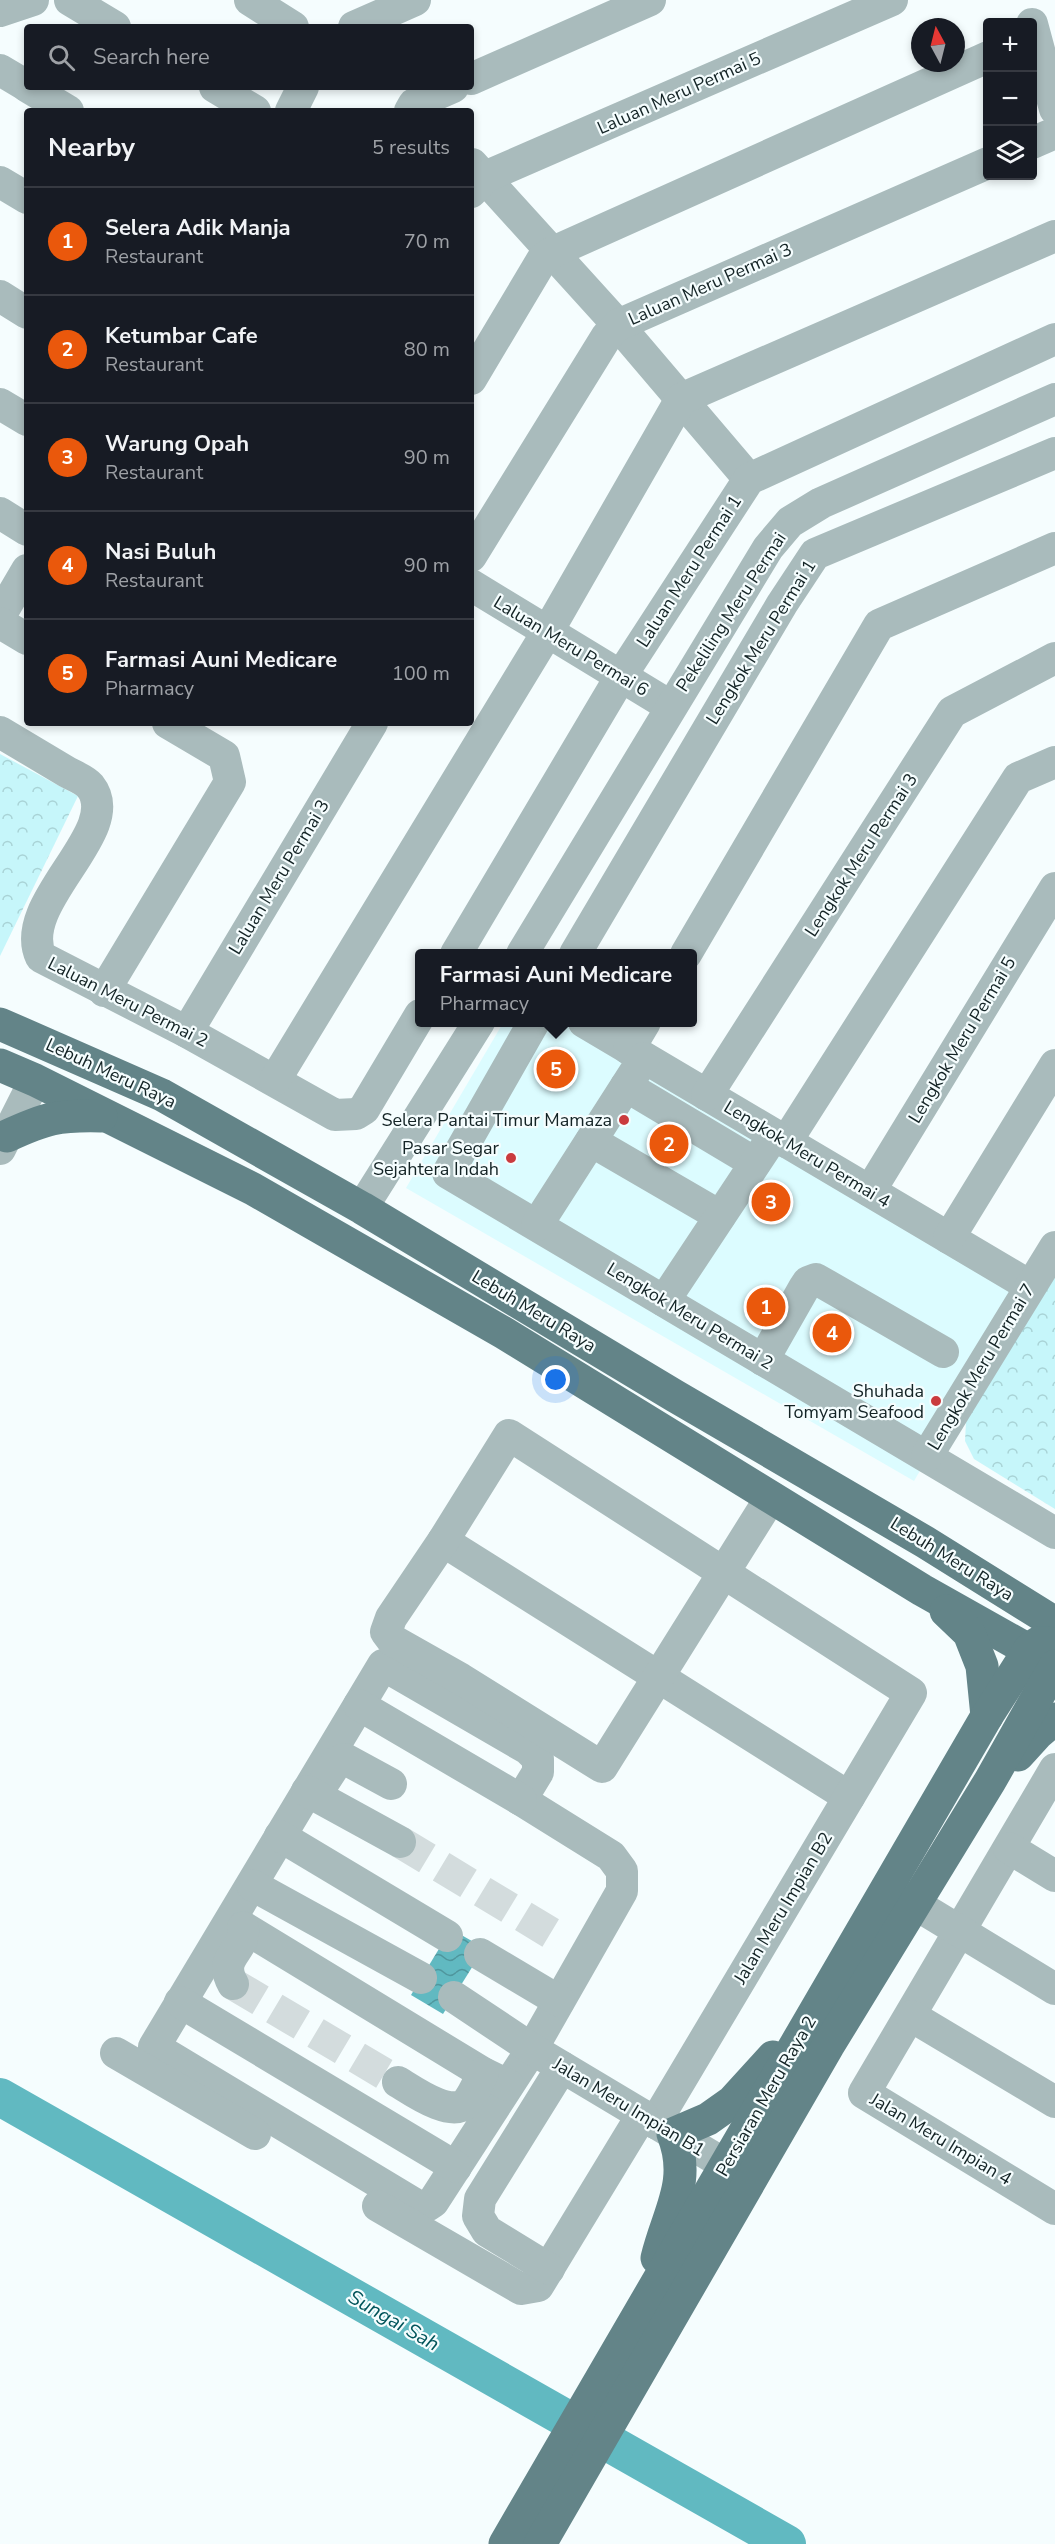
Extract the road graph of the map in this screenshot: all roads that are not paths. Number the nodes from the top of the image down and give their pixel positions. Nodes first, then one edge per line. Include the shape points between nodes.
1 (33, 0) edge
2 (70, 0) edge
3 (250, 0) edge
4 (415, 0) edge
5 (650, 0) edge
6 (892, 0) edge
7 (1026, 0) edge
8 (0, 11) edge
9 (1030, 18) edge
10 (110, 24) edge
11 (288, 24) edge
12 (361, 24) edge
13 (1037, 45) edge
14 (983, 59) edge
15 (0, 70) edge
16 (474, 78) edge
17 (24, 85) edge
18 (32, 90) edge
19 (220, 90) edge
20 (302, 90) edge
21 (445, 90) edge
22 (411, 103) edge
23 (63, 108) edge
24 (250, 108) edge
25 (292, 108) edge
26 (1055, 109) edge
27 (1055, 133) edge
28 (1037, 141) edge
29 (983, 165) edge
30 (476, 177) edge
31 (0, 182) edge
32 (24, 196) edge
33 (1055, 236) edge
34 (553, 252) junction
35 (0, 296) edge
36 (24, 311) edge
37 (618, 325) junction
38 (1055, 339) edge
39 (474, 374) edge
40 (681, 399) junction
41 (1055, 399) edge
42 (0, 404) edge
43 (24, 418) edge
44 (1055, 453) edge
45 (749, 479) junction
46 (0, 513) edge
47 (24, 528) edge
48 (1055, 548) edge
49 (474, 551) edge
50 (24, 575) edge
51 (474, 587) edge
52 (0, 616) edge
53 (0, 623) edge
54 (548, 632) junction
55 (24, 637) edge
56 (1055, 658) edge
57 (621, 676) junction
58 (670, 706) junction
59 (173, 726) edge
60 (363, 726) edge
61 (0, 732) edge
62 (1055, 762) edge
63 (1055, 888) edge
64 (459, 949) edge
65 (525, 949) edge
66 (578, 949) edge
67 (689, 949) edge
68 (104, 991) junction
69 (415, 1023) edge
70 (0, 1024) edge
71 (476, 1027) edge
72 (532, 1027) edge
73 (591, 1027) edge
74 (644, 1027) edge
75 (187, 1032) junction
76 (636, 1054) junction
77 (0, 1065) edge
78 (1055, 1065) edge
79 (35, 1080) junction
80 (275, 1080) junction
81 (626, 1086) junction
82 (707, 1095) junction
83 (109, 1117) junction
84 (4, 1133) edge
85 (780, 1138) junction
86 (591, 1141) junction
87 (755, 1163) junction
88 (870, 1191) junction
89 (362, 1208) junction
90 (720, 1216) junction
91 (537, 1226) junction
92 (949, 1238) junction
93 (1055, 1246) edge
94 (1030, 1286) junction
95 (664, 1300) junction
96 (943, 1352) dead end
97 (764, 1360) junction
98 (927, 1456) junction
99 (771, 1497) junction
100 (1055, 1533) edge
101 (443, 1541) junction
102 (723, 1573) junction
103 (922, 1590) junction
104 (1051, 1649) edge
105 (658, 1676) junction
106 (358, 1705) junction
107 (987, 1716) junction
108 (1055, 1719) edge
109 (1055, 1768) edge
110 (391, 1784) dead end
111 (986, 1785) junction
112 (311, 1794) junction
113 (849, 1797) junction
114 (521, 1800) junction
115 (280, 1836) junction
116 (400, 1842) tunnel mouth
117 (1009, 1848) junction
118 (1055, 1876) edge
119 (252, 1885) junction
120 (887, 1888) junction
121 (915, 1905) junction
122 (237, 1922) junction
123 (960, 1932) junction
124 (447, 1936) dead end
125 (480, 1954) dead end
126 (421, 1978) dead end
127 (233, 1984) dead end
128 (829, 1989) junction
129 (1055, 1989) edge
130 (454, 1997) dead end
131 (560, 2001) junction
132 (180, 2002) junction
133 (911, 2016) junction
134 (828, 2046) junction
135 (532, 2049) junction
136 (116, 2052) dead end
137 (562, 2067) junction
138 (496, 2079) junction
139 (398, 2082) tunnel mouth
140 (1055, 2102) edge
141 (657, 2124) junction
142 (726, 2165) junction
143 (456, 2167) junction
144 (1055, 2209) edge
145 (549, 2269) junction
146 (686, 2290) junction
147 (643, 2309) junction
148 (638, 2345) junction
149 (560, 2482) junction
150 (505, 2544) edge
151 (540, 2544) edge

1 - 8 street
2 - 10 street
3 - 11 street
4 - 12 street
5 - 16 street
6 - 30 street, Laluan Meru Permai 5
7 - 9 street
13 - 26 street
14 - 34 street
15 - 17 street
18 - 23 street
19 - 24 street
20 - 25 street
21 - 22 street
27 - 28 street
29 - 37 street, Laluan Meru Permai 3
30 - 34 street
31 - 32 street
33 - 40 street
34 - 37 street
34 - 39 street via 542,260
35 - 36 street
37 - 40 street
37 - 49 street, Laluan Meru Permai 3 via 607,336
38 - 45 street, Laluan Meru Permai 1
40 - 45 street
40 - 54 street
41 - 58 street, Pekeliling Meru Permai via 821,503 790,522 768,548
42 - 43 street
44 - 66 street, Lengkok Meru Permai 1 via 815,554
45 - 57 street, Laluan Meru Permai 1
46 - 47 street
48 - 67 street via 879,626
50 - 52 street
51 - 54 street, Laluan Meru Permai 6
53 - 55 street
54 - 57 street, Laluan Meru Permai 6
54 - 80 street
56 - 82 street, Lengkok Meru Permai 3 via 952,712
57 - 58 street, Laluan Meru Permai 6
57 - 64 street, Laluan Meru Permai 1
58 - 65 street, Pekeliling Meru Permai
59 - 68 street via 224,756 230,782
60 - 75 street, Laluan Meru Permai 3
61 - 68 street, Laluan Meru Permai 2 via 90,786 94,794 95,824 39,921 37,943 40,957
62 - 85 street via 1018,778
63 - 88 street, Lengkok Meru Permai 5
68 - 75 street, Laluan Meru Permai 2
69 - 80 street, Laluan Meru Permai 2 via 364,1109 356,1114 335,1115 325,1111
70 - 89 main road, Lebuh Meru Raya via 162,1095
71 - 89 street
72 - 91 street, Lengkok Meru Permai 2 via 448,1173
73 - 76 street, Lengkok Meru Permai 4
74 - 76 street
75 - 80 street, Laluan Meru Permai 2
76 - 81 street
76 - 82 street, Lengkok Meru Permai 4
77 - 79 main road, Lebuh Meru Raya
78 - 92 street
79 - 83 main road, Lebuh Meru Raya
79 - 84 street
81 - 86 street
81 - 87 street
82 - 85 street, Lengkok Meru Permai 4
83 - 84 main road via 56,1117
83 - 99 main road, Lebuh Meru Raya via 253,1189 504,1333
85 - 87 street
85 - 88 street, Lengkok Meru Permai 4
86 - 90 street
86 - 91 street
87 - 90 street
88 - 92 street, Lengkok Meru Permai 4
89 - 104 main road, Lebuh Meru Raya via 926,1542 1017,1610
90 - 95 street
91 - 95 street, Lengkok Meru Permai 2
92 - 94 street, Lengkok Meru Permai 4
93 - 94 street, Lengkok Meru Permai 7
94 - 98 street, Lengkok Meru Permai 7
95 - 97 street, Lengkok Meru Permai 2
96 - 97 street via 816,1280 804,1288
97 - 98 street, Lengkok Meru Permai 2
98 - 100 street, Lengkok Meru Permai 2
99 - 102 street
99 - 103 main road, Lebuh Meru Raya
101 - 102 street via 509,1435
101 - 105 street
101 - 105 street via 391,1618 386,1632 392,1640 602,1767
102 - 105 street
102 - 113 street, Jalan Meru Impian B2 via 911,1693
103 - 104 main road, Lebuh Meru Raya
103 - 107 main road via 969,1633 982,1666
104 - 107 main road, Persiaran Meru Raya 2
104 - 111 main road, Persiaran Meru Raya 2
105 - 113 street
106 - 112 street
106 - 114 street
106 - 114 street via 383,1665 528,1749 538,1760 538,1772
107 - 120 main road, Persiaran Meru Raya 2
108 - 111 main road
109 - 117 street, Jalan Meru Impian 4
110 - 112 street via 345,1759 337,1762
111 - 121 main road, Persiaran Meru Raya 2
112 - 115 street
112 - 116 street
113 - 141 street, Jalan Meru Impian B2
114 - 131 street via 611,1856 622,1871 622,1891 575,1948
115 - 119 street
115 - 124 street
117 - 118 street
117 - 123 street, Jalan Meru Impian 4
119 - 122 street
119 - 126 street
120 - 121 street
120 - 128 main road, Persiaran Meru Raya 2
121 - 123 street
121 - 134 main road, Persiaran Meru Raya 2
122 - 127 street via 244,1937 228,1961 227,1974
122 - 132 street
122 - 138 street
123 - 129 street
123 - 133 street, Jalan Meru Impian 4
125 - 131 street
128 - 141 main road via 732,2102 708,2119
128 - 142 main road, Persiaran Meru Raya 2
130 - 135 street, Jalan Meru Impian B1
131 - 135 street
132 - 143 street
132 - 143 street via 154,2047 418,2206 433,2202
133 - 140 street
133 - 144 street, Jalan Meru Impian 4 via 864,2093
134 - 142 main road via 787,2087 744,2154
134 - 146 main road, Persiaran Meru Raya 2
135 - 137 street, Jalan Meru Impian B1
135 - 138 street
136 - 145 street, Jalan Meru Impian B2 via 521,2289 538,2286
137 - 141 street, Jalan Meru Impian B1
137 - 145 street via 480,2199 478,2216 487,2231
138 - 139 street via 458,2108 445,2107
138 - 143 street
141 - 142 street, Jalan Meru Impian B1
141 - 145 street, Jalan Meru Impian B2
141 - 147 main road via 681,2153 681,2172
142 - 146 main road via 725,2181 695,2242
142 - 147 main road, Persiaran Meru Raya 2
146 - 148 main road, Persiaran Meru Raya 2
147 - 148 main road, Persiaran Meru Raya 2
148 - 149 main road, Persiaran Meru Raya 2
149 - 150 main road, Persiaran Meru Raya 2
149 - 151 main road, Persiaran Meru Raya 2

